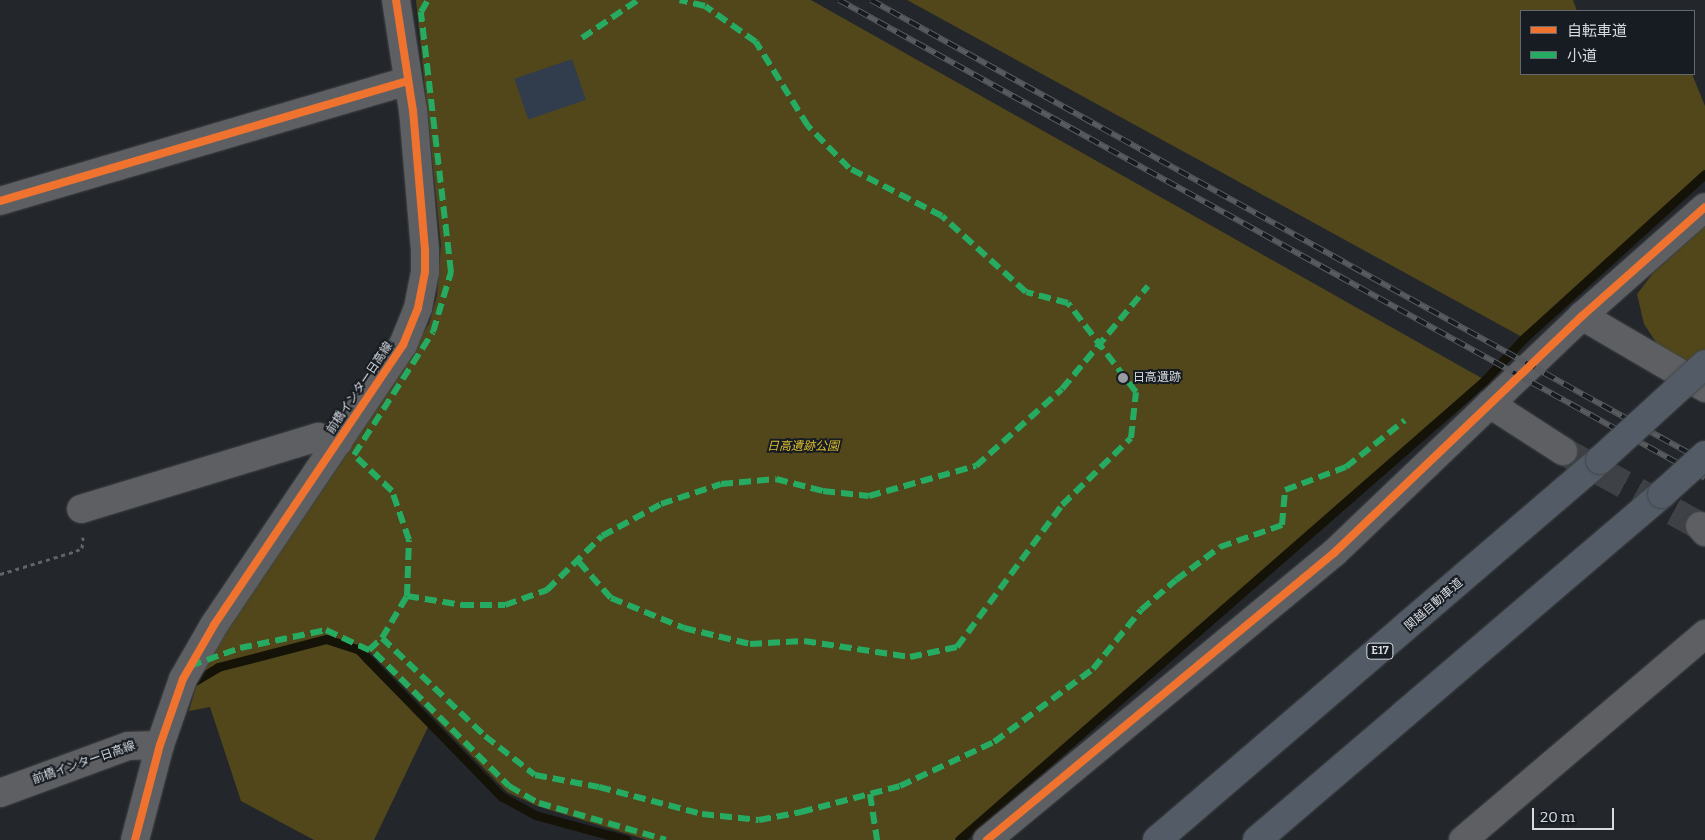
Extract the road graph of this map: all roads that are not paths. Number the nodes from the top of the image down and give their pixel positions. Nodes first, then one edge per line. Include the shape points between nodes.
1 (396, 0) edge
2 (408, 81) junction
3 (0, 201) edge
4 (1705, 207) edge
5 (1582, 316) junction
6 (1705, 364) edge
7 (1705, 388) edge
8 (1490, 404) junction
9 (338, 442) junction
10 (1563, 450) tunnel mouth
11 (1705, 455) edge
12 (81, 509) road end
13 (1705, 634) edge
14 (160, 745) junction
15 (0, 793) edge
16 (135, 840) edge
17 (987, 840) edge
18 (1158, 840) edge
19 (1257, 840) edge
20 (1463, 840) edge

1 - 2 street, 前橋インター日高線
2 - 3 street
2 - 9 street, 前橋インター日高線 via 425,250 423,291 402,345
4 - 5 street
5 - 7 street
5 - 8 street
6 - 18 highway, 関越自動車道 / E17, bridge via 1600,460
8 - 10 street
8 - 17 street via 1334,552
9 - 12 street via 318,437
9 - 14 street, 前橋インター日高線 via 214,625 183,679
11 - 19 highway, bridge
13 - 20 street
14 - 15 street, 前橋インター日高線 via 128,746
14 - 16 street

